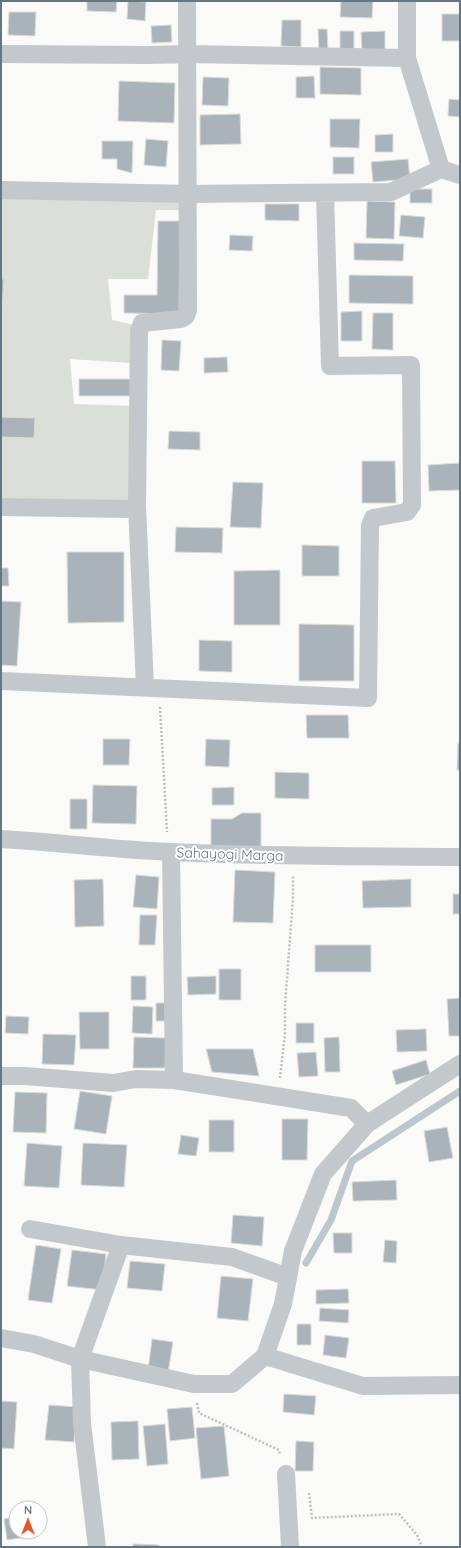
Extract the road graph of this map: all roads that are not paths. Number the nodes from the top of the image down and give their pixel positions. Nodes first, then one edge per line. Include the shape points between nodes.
1 (187, 1) edge
2 (407, 1) edge
3 (1, 54) edge
4 (188, 54) junction
5 (407, 58) junction
6 (441, 169) junction
7 (460, 175) edge
8 (1, 190) edge
9 (324, 193) junction
10 (188, 194) junction
11 (137, 506) junction
12 (1, 507) edge
13 (1, 681) edge
14 (152, 688) junction
15 (1, 839) edge
16 (171, 852) junction
17 (460, 857) edge
18 (460, 1064) edge
19 (1, 1076) edge
20 (174, 1080) junction
21 (367, 1124) junction
22 (30, 1229) dead end
23 (121, 1245) junction
24 (288, 1277) junction
25 (1, 1338) edge
26 (265, 1356) junction
27 (80, 1359) junction
28 (460, 1385) edge
29 (286, 1474) dead end
30 (97, 1547) edge
31 (290, 1547) edge

1 - 4 street
2 - 5 street
3 - 4 street
4 - 5 street
4 - 10 street
5 - 6 street
6 - 7 street
6 - 9 street via 391,192
8 - 10 street
9 - 10 street
9 - 14 street via 330,366 411,365 412,505 407,512 374,518 370,525 368,698
10 - 11 street via 186,316 182,319 142,323 139,331
11 - 12 street via 127,509
11 - 14 street
13 - 14 street
15 - 16 street, Sahayogi Marga
16 - 17 street, Sahayogi Marga
16 - 20 street
18 - 21 street
19 - 20 street via 113,1083 136,1079
20 - 21 street via 351,1108
21 - 24 street via 323,1174 293,1251
22 - 23 street
23 - 24 street via 232,1256
23 - 27 street
24 - 26 street via 283,1304
25 - 27 street via 34,1344
26 - 27 street via 232,1384 194,1384
26 - 28 street via 363,1386
27 - 30 street via 82,1423
29 - 31 street

